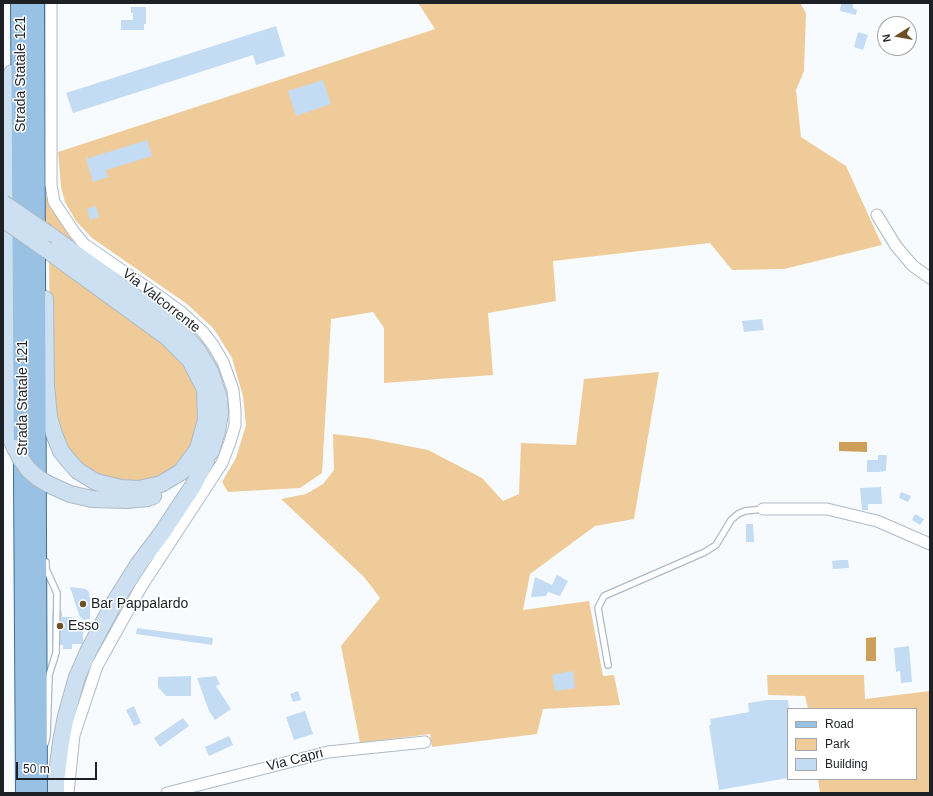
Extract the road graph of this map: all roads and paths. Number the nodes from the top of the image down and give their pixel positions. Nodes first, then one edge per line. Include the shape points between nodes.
1 (12, 3) edge
2 (20, 3) edge
3 (35, 3) edge
4 (51, 3) edge
5 (3, 203) edge
6 (877, 215) dead end
7 (36, 216) junction
8 (3, 219) edge
9 (930, 278) edge
10 (211, 451) junction
11 (37, 459) junction
12 (46, 488) junction
13 (763, 509) joint
14 (930, 544) edge
15 (46, 553) dead end
16 (608, 665) dead end
17 (425, 742) dead end
18 (38, 767) junction
19 (25, 793) edge
20 (38, 793) edge
21 (56, 793) edge
22 (68, 793) edge
23 (166, 793) edge

1 - 12 main road, bridge via 7,421 9,434 20,459
2 - 19 main road, Strada Statale 121
3 - 7 main road, Strada Statale 121
4 - 22 street, Via Valcorrente via 51,185 54,202 84,244 160,296 203,332 224,362 233,390 235,410 235,425 222,463 142,588 98,666 74,735
5 - 10 main road, bridge via 150,307 185,336 210,371 219,398 220,414
6 - 9 street via 896,246 913,266
7 - 8 main road, bridge via 44,261 49,417 61,451 78,471 96,482 139,489 161,484 181,472 198,449 206,420 205,389 190,360 167,337 47,250
7 - 11 main road, Strada Statale 121
10 - 12 main road via 177,485 148,498 92,499
10 - 21 main road via 193,486 114,603 88,652 77,677 66,716
11 - 12 lane
11 - 18 main road, Strada Statale 121
13 - 14 street via 827,508 877,521
13 - 16 lane via 738,514 731,520 716,545 705,552 604,596 598,608
15 - 18 lane via 46,569 57,593 56,653 49,675 47,736
17 - 23 street, Via Capri via 328,752
18 - 20 main road, Strada Statale 121

